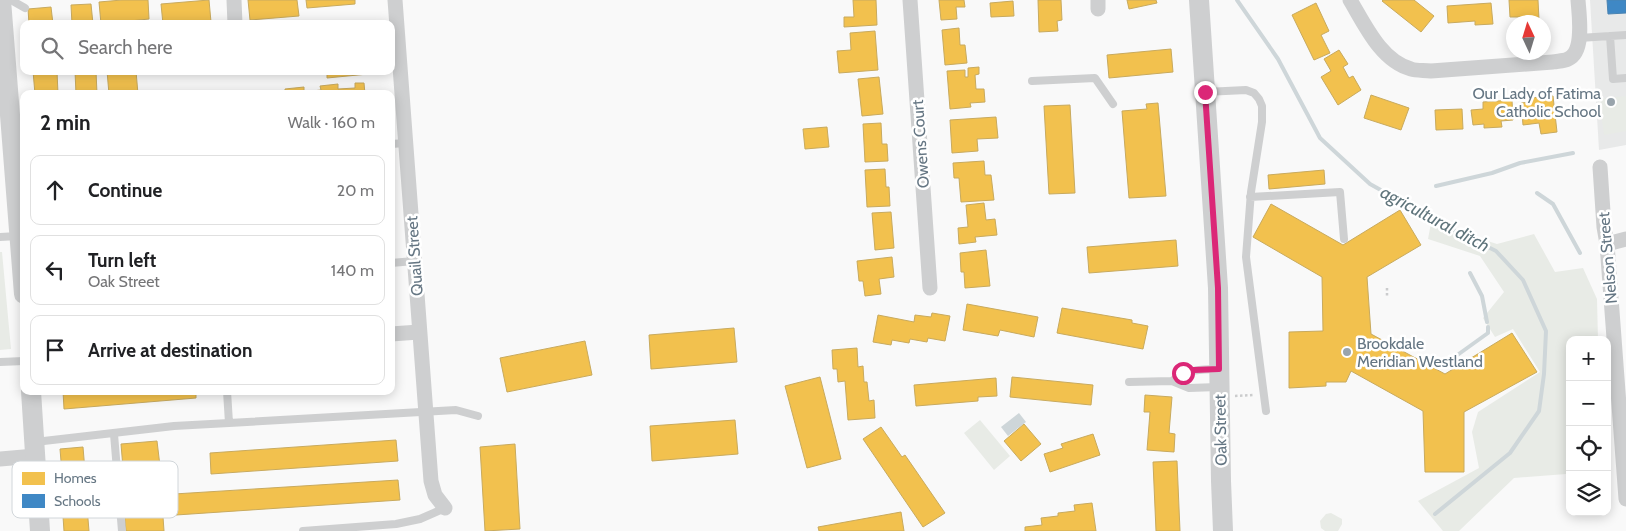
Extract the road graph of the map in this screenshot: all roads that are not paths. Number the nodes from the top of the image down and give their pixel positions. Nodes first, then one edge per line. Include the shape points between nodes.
1 (1, 0) edge
2 (11, 0) edge
3 (234, 0) edge
4 (396, 0) edge
5 (910, 0) edge
6 (1199, 0) edge
7 (1350, 0) edge
8 (1578, 0) edge
9 (25, 8) dead end
10 (236, 20) edge
11 (395, 33) edge
12 (1626, 35) edge
13 (1610, 36) junction
14 (1578, 46) junction
15 (1626, 78) edge
16 (1032, 81) dead end
17 (4, 90) edge
18 (1205, 92) junction
19 (1113, 104) dead end
20 (399, 144) edge
21 (18, 146) edge
22 (1600, 167) dead end
23 (1250, 197) junction
24 (10, 237) edge
25 (1344, 239) dead end
26 (1626, 239) edge
27 (1607, 244) junction
28 (414, 261) junction
29 (395, 263) edge
30 (20, 278) edge
31 (930, 288) dead end
32 (420, 332) junction
33 (395, 334) edge
34 (20, 361) edge
35 (0, 362) edge
36 (1172, 381) junction
37 (1129, 382) dead end
38 (1225, 384) junction
39 (31, 395) edge
40 (227, 395) edge
41 (426, 411) junction
42 (1266, 411) dead end
43 (478, 416) dead end
44 (229, 423) junction
45 (114, 434) junction
46 (35, 449) junction
47 (0, 459) edge
48 (36, 461) edge
49 (116, 461) edge
50 (1626, 499) edge
51 (445, 508) joint
52 (39, 518) edge
53 (121, 518) edge
54 (40, 531) edge
55 (122, 531) edge
56 (303, 531) edge
57 (1223, 531) edge

1 - 17 street
2 - 9 lane
3 - 10 street
4 - 11 street, Quail Street
5 - 31 street, Owens Court
6 - 18 street, Oak Street
7 - 14 street via 1386,55 1412,70 1553,62 1569,59
8 - 14 street
11 - 20 street, Quail Street
12 - 13 lane
13 - 14 lane
13 - 15 lane via 1613,79
16 - 19 lane via 1095,78
17 - 21 street
18 - 23 lane via 1246,90 1260,99 1262,122
18 - 38 street, Oak Street
20 - 28 street, Quail Street
21 - 24 street
22 - 27 street, Nelson Street
23 - 25 lane via 1340,192
23 - 42 lane via 1246,257
24 - 30 street
26 - 27 street
27 - 50 street, Nelson Street
28 - 29 lane
28 - 32 street, Quail Street
32 - 33 street
32 - 41 street, Quail Street
34 - 35 lane
36 - 37 lane
36 - 38 lane via 1189,388
36 - 38 lane via 1194,370
38 - 57 street, Oak Street via 1220,481
39 - 46 street
40 - 44 lane
41 - 43 lane via 456,410
41 - 44 lane
41 - 51 street, Quail Street via 431,481 435,496
44 - 45 lane
45 - 46 lane
45 - 49 lane
46 - 47 street
46 - 48 street
51 - 56 lane via 420,519 396,524
52 - 54 street
53 - 55 lane

